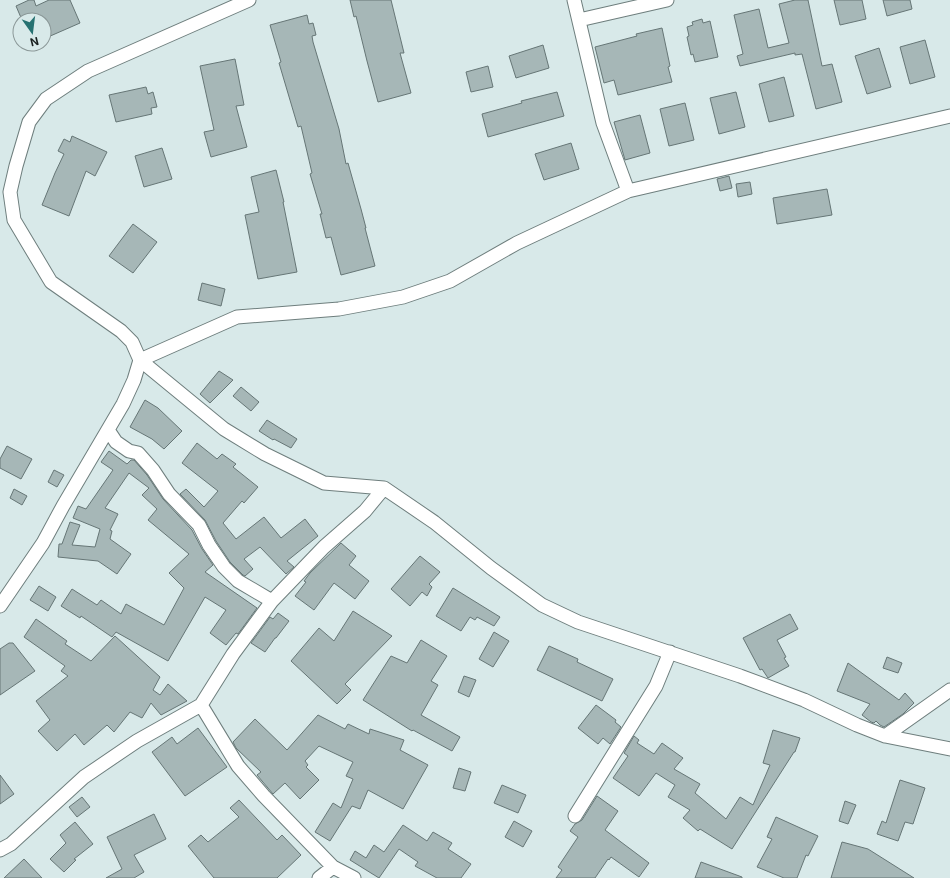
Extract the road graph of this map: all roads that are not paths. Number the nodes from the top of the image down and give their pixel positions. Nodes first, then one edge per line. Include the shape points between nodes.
1 (249, 0) edge
2 (574, 0) edge
3 (667, 0) edge
4 (579, 20) junction
5 (950, 116) edge
6 (628, 191) junction
7 (140, 360) junction
8 (108, 430) junction
9 (384, 488) junction
10 (272, 602) junction
11 (0, 606) edge
12 (670, 652) junction
13 (950, 690) edge
14 (201, 705) junction
15 (886, 736) junction
16 (950, 749) edge
17 (576, 816) dead end
18 (0, 850) edge
19 (333, 867) junction
20 (319, 878) edge
21 (354, 878) edge

1 - 7 street via 88,71 46,99 29,122 10,192 14,220 52,282 121,331 132,342
2 - 4 street
3 - 4 street
4 - 6 street via 603,123
5 - 6 street
6 - 7 street via 517,243 450,281 403,296 339,309 237,317
7 - 8 street via 134,380
7 - 9 street via 224,429 265,454 324,483
8 - 10 street via 116,442 128,451 138,453 153,470 169,494 199,525 212,551 224,567 244,586
8 - 11 street via 43,543
9 - 10 street via 365,511 324,547
9 - 12 street via 434,522 491,568 542,604 578,622
10 - 14 street via 232,654
12 - 15 street via 804,700
12 - 17 street via 656,686
13 - 15 street
14 - 18 street via 137,741 84,777 12,844
14 - 19 street via 238,766
15 - 16 street
19 - 20 street
19 - 21 street

